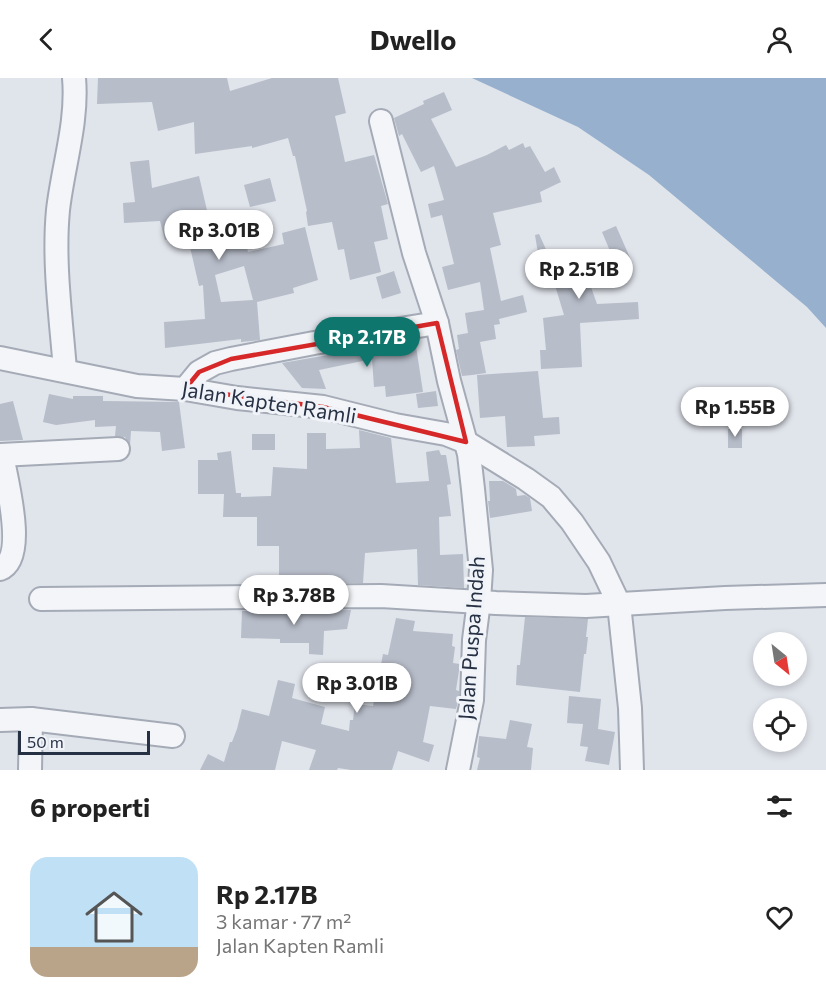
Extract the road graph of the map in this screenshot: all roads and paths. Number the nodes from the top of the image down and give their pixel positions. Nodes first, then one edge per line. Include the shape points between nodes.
1 (74, 78) edge
2 (381, 121) dead end
3 (437, 324) junction
4 (0, 358) edge
5 (65, 370) junction
6 (185, 388) junction
7 (466, 442) junction
8 (118, 449) dead end
9 (1, 455) edge
10 (0, 569) edge
11 (826, 595) edge
12 (41, 599) dead end
13 (479, 601) junction
14 (619, 604) junction
15 (31, 719) junction
16 (0, 720) edge
17 (173, 736) dead end
18 (30, 770) edge
19 (458, 770) edge
20 (632, 770) edge

1 - 5 street via 72,125 56,239
2 - 3 street, Jalan Puspa Indah via 414,253
3 - 6 street via 215,363 199,372
3 - 7 street, Jalan Puspa Indah
4 - 5 street, Jalan Kapten Ramli
5 - 6 street, Jalan Kapten Ramli via 137,386
6 - 7 street, Jalan Kapten Ramli via 237,398 323,406
7 - 13 street, Jalan Puspa Indah via 481,570
7 - 14 street, Jalan Kapten Ramli via 551,497 599,562
8 - 9 street
9 - 10 street via 13,512 14,540 11,560
11 - 14 street
12 - 13 street via 381,596
13 - 14 street
13 - 19 street, Jalan Puspa Indah via 472,700
14 - 20 street, Jalan Kapten Ramli
15 - 16 street
15 - 17 street
15 - 18 street

